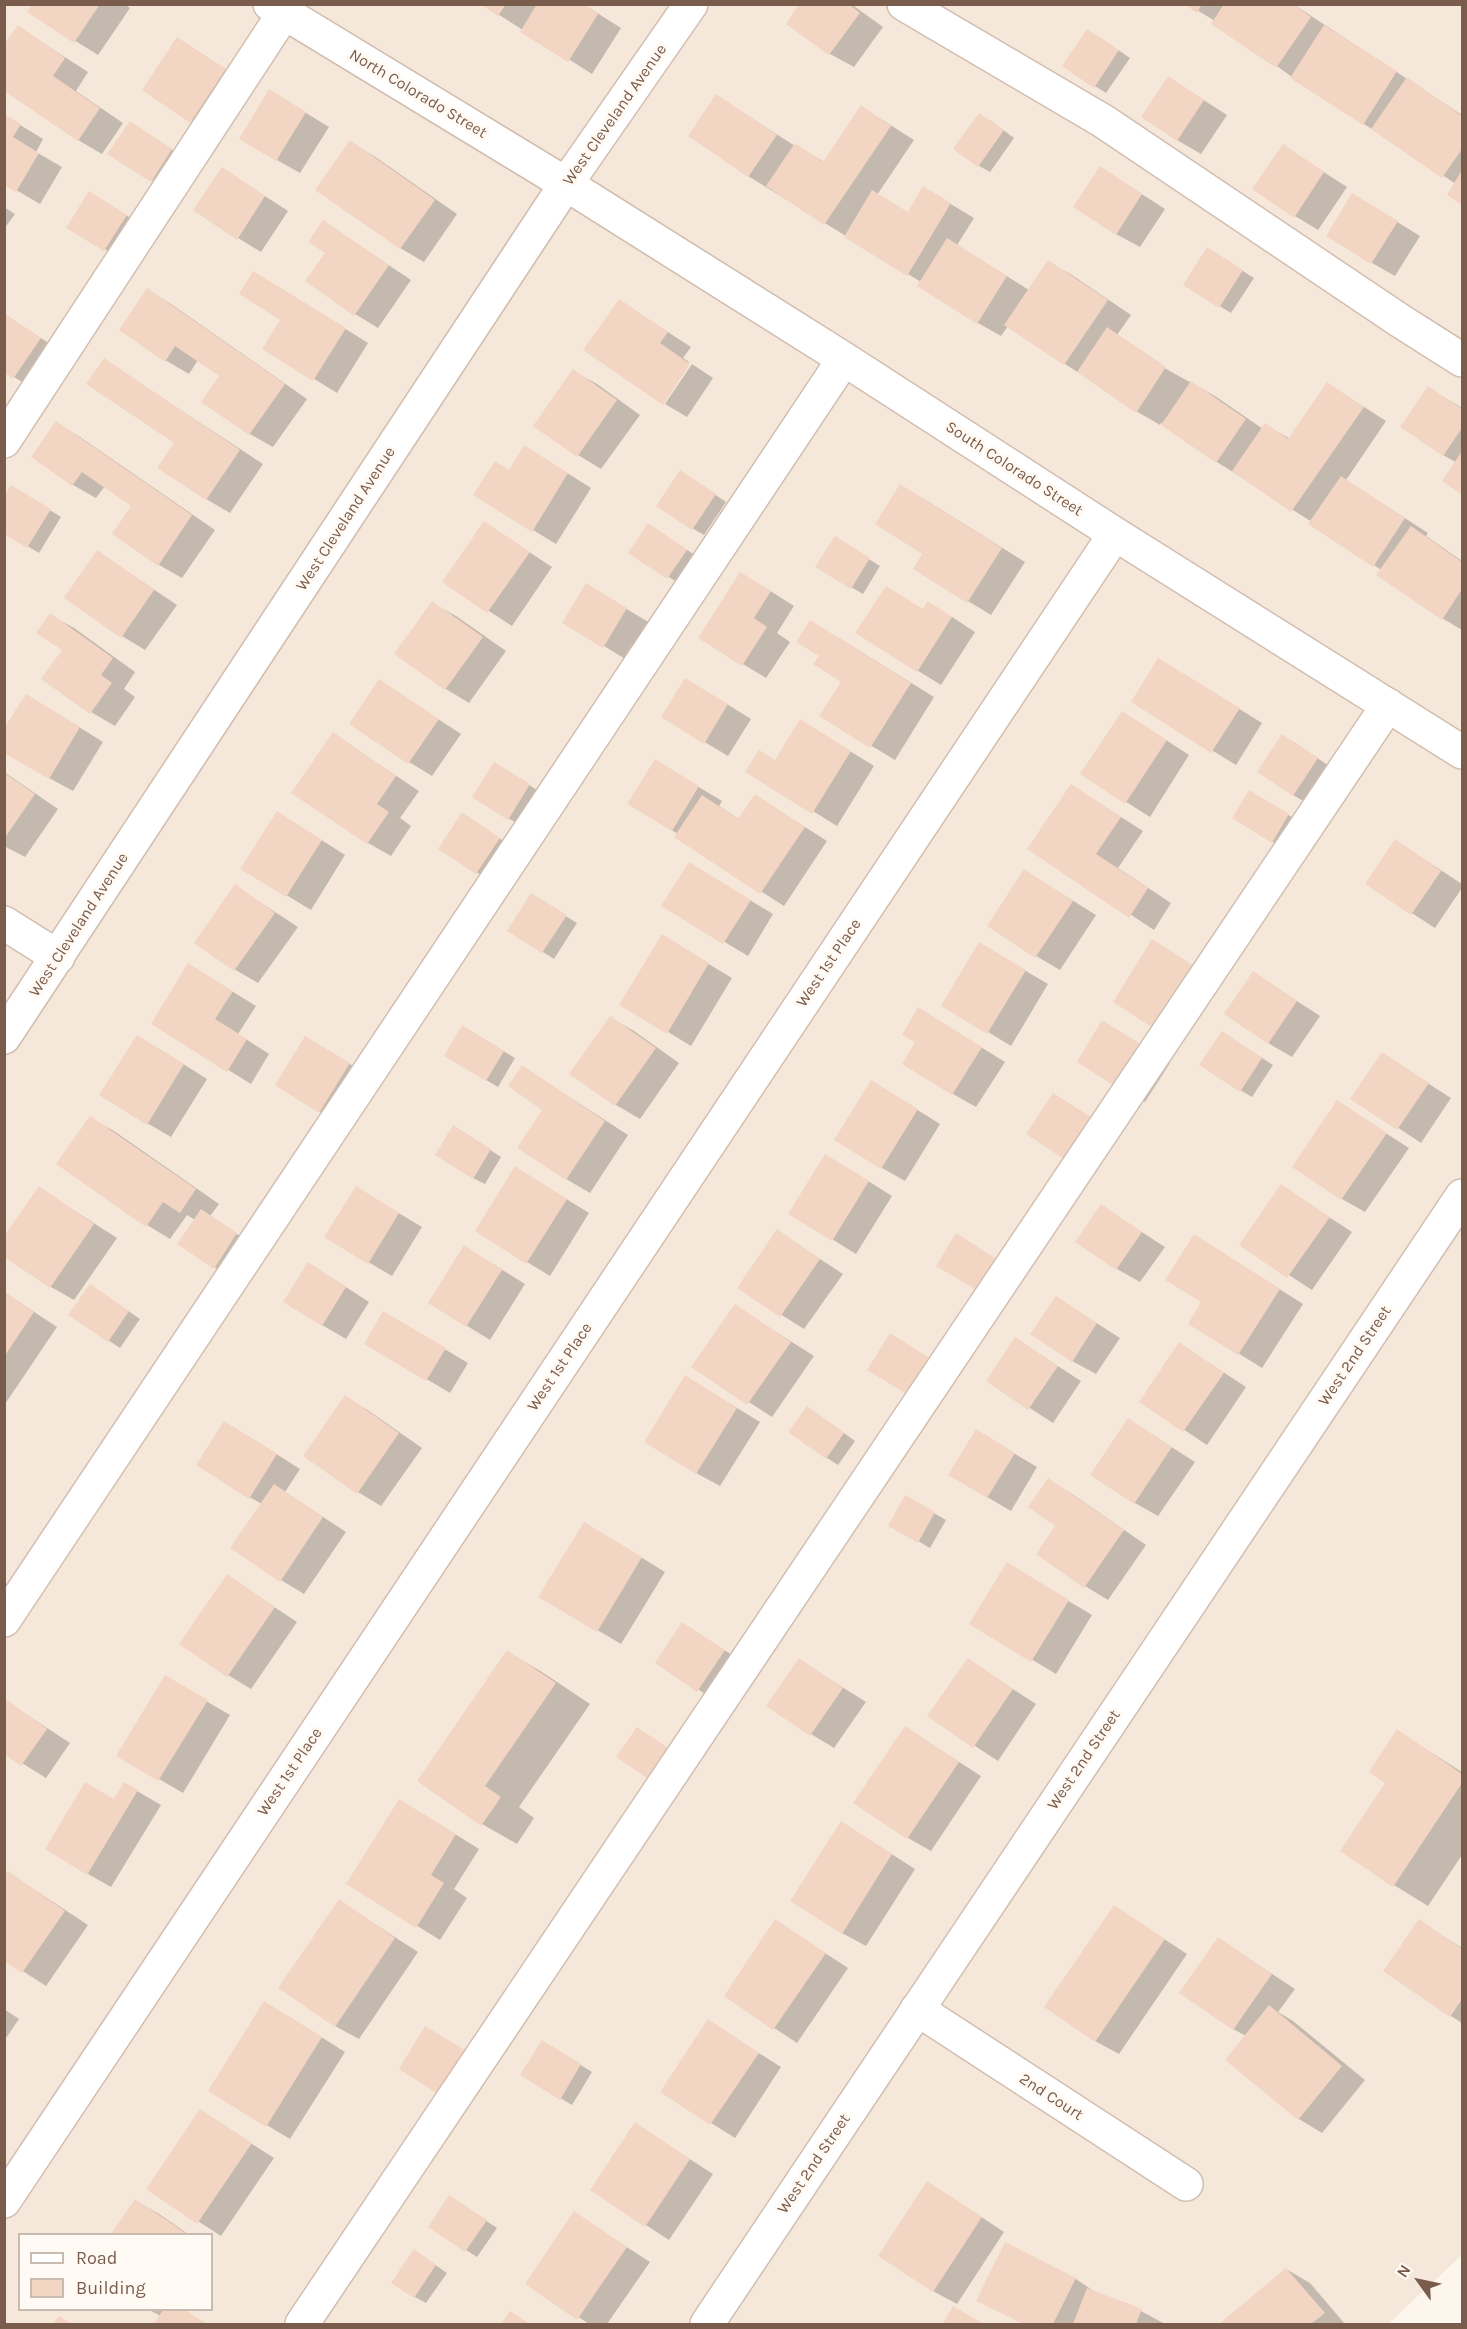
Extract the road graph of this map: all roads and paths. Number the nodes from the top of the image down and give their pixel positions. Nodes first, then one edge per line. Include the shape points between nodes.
1 (691, 4) edge
2 (904, 4) edge
3 (277, 9) edge
4 (566, 184) junction
5 (844, 359) junction
6 (1462, 360) edge
7 (4, 441) edge
8 (1115, 534) junction
9 (1388, 705) junction
10 (1462, 752) edge
11 (4, 923) edge
12 (58, 957) junction
13 (4, 1037) edge
14 (1462, 1196) edge
15 (4, 1620) edge
16 (917, 2009) junction
17 (1186, 2184) dead end
18 (4, 2201) edge
19 (302, 2325) edge
20 (707, 2325) edge

1 - 4 street, West Cleveland Avenue
2 - 6 street via 1103,121
3 - 4 street, North Colorado Street
3 - 7 street
4 - 5 street, South Colorado Street
4 - 12 street, West Cleveland Avenue
5 - 8 street, South Colorado Street
5 - 15 street
8 - 9 street, South Colorado Street
8 - 18 street, West 1st Place
9 - 10 street, South Colorado Street
9 - 19 street
11 - 12 street
12 - 13 street, West Cleveland Avenue
14 - 16 street, West 2nd Street
16 - 17 street, 2nd Court
16 - 20 street, West 2nd Street

